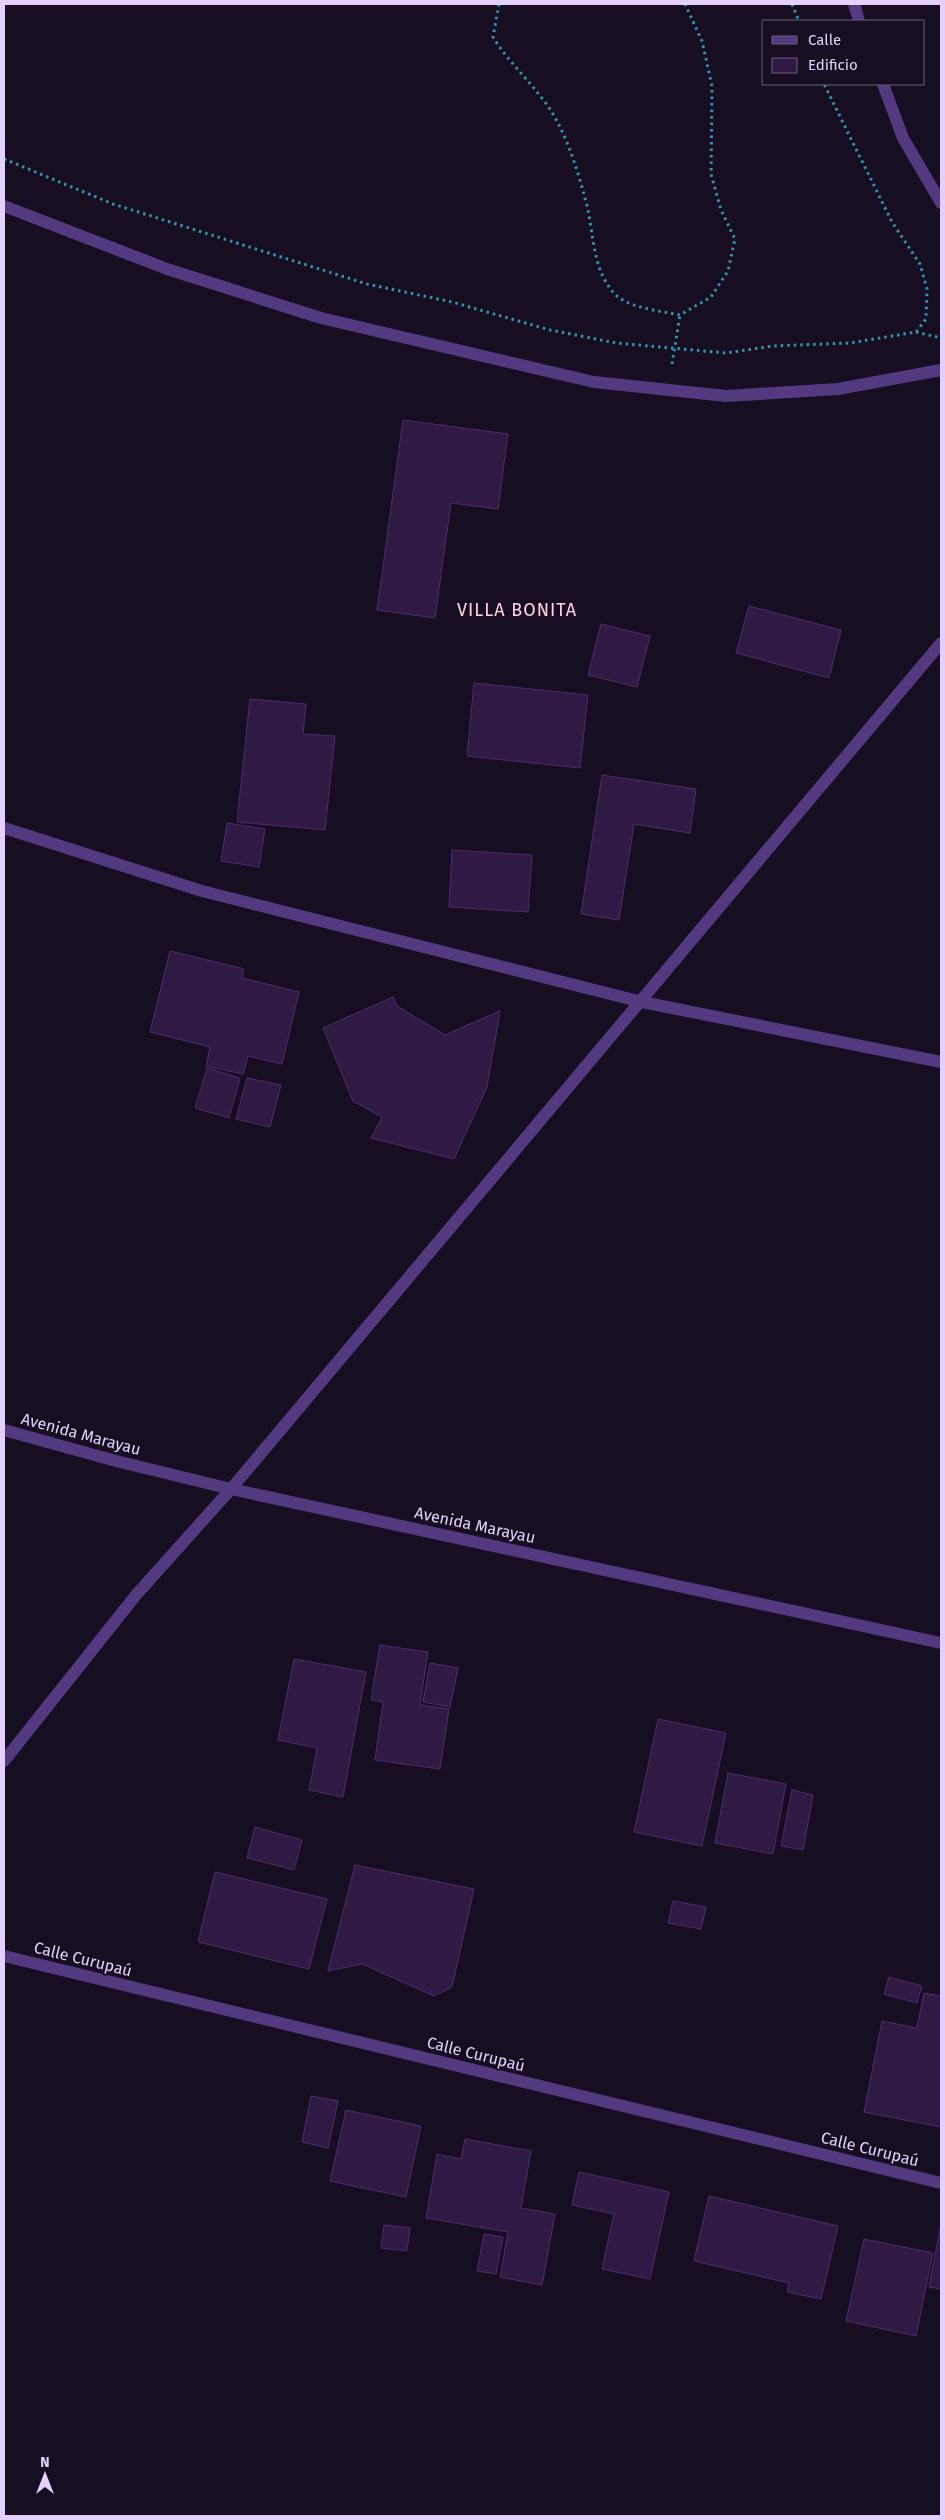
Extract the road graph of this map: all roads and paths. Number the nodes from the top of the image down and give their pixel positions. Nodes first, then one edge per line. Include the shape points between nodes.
1 (499, 4) edge
2 (685, 4) edge
3 (792, 4) edge
4 (854, 4) edge
5 (799, 20) edge
6 (860, 20) edge
7 (824, 85) edge
8 (883, 85) edge
9 (4, 159) edge
10 (941, 202) edge
11 (4, 206) edge
12 (680, 315) junction
13 (916, 332) junction
14 (941, 338) edge
15 (674, 350) junction
16 (941, 370) edge
17 (669, 389) junction
18 (941, 643) edge
19 (4, 828) edge
20 (642, 1002) junction
21 (941, 1062) edge
22 (4, 1430) edge
23 (231, 1489) junction
24 (941, 1642) edge
25 (4, 1761) edge
26 (4, 1956) edge
27 (941, 2183) edge

1 - 12 path via 494,37 505,57 542,98 569,146 586,199 602,276 614,294 638,306
2 - 12 path via 702,41 712,86 711,174 735,239 728,271 711,297
3 - 5 path
4 - 6 street
7 - 13 path via 892,222 920,264 927,289 926,319
8 - 10 street via 903,138
9 - 15 path via 113,204 367,284 452,302 550,330
11 - 17 street via 167,269 321,318 594,382
12 - 15 path
13 - 14 path
13 - 15 path via 850,343 773,346 726,353
15 - 17 path
16 - 17 street via 838,389 726,396
18 - 20 street
19 - 20 street via 202,891
20 - 21 street
20 - 23 street
22 - 23 street, Avenida Marayau
23 - 24 street, Avenida Marayau
23 - 25 street via 136,1595
26 - 27 street, Calle Curupaú

